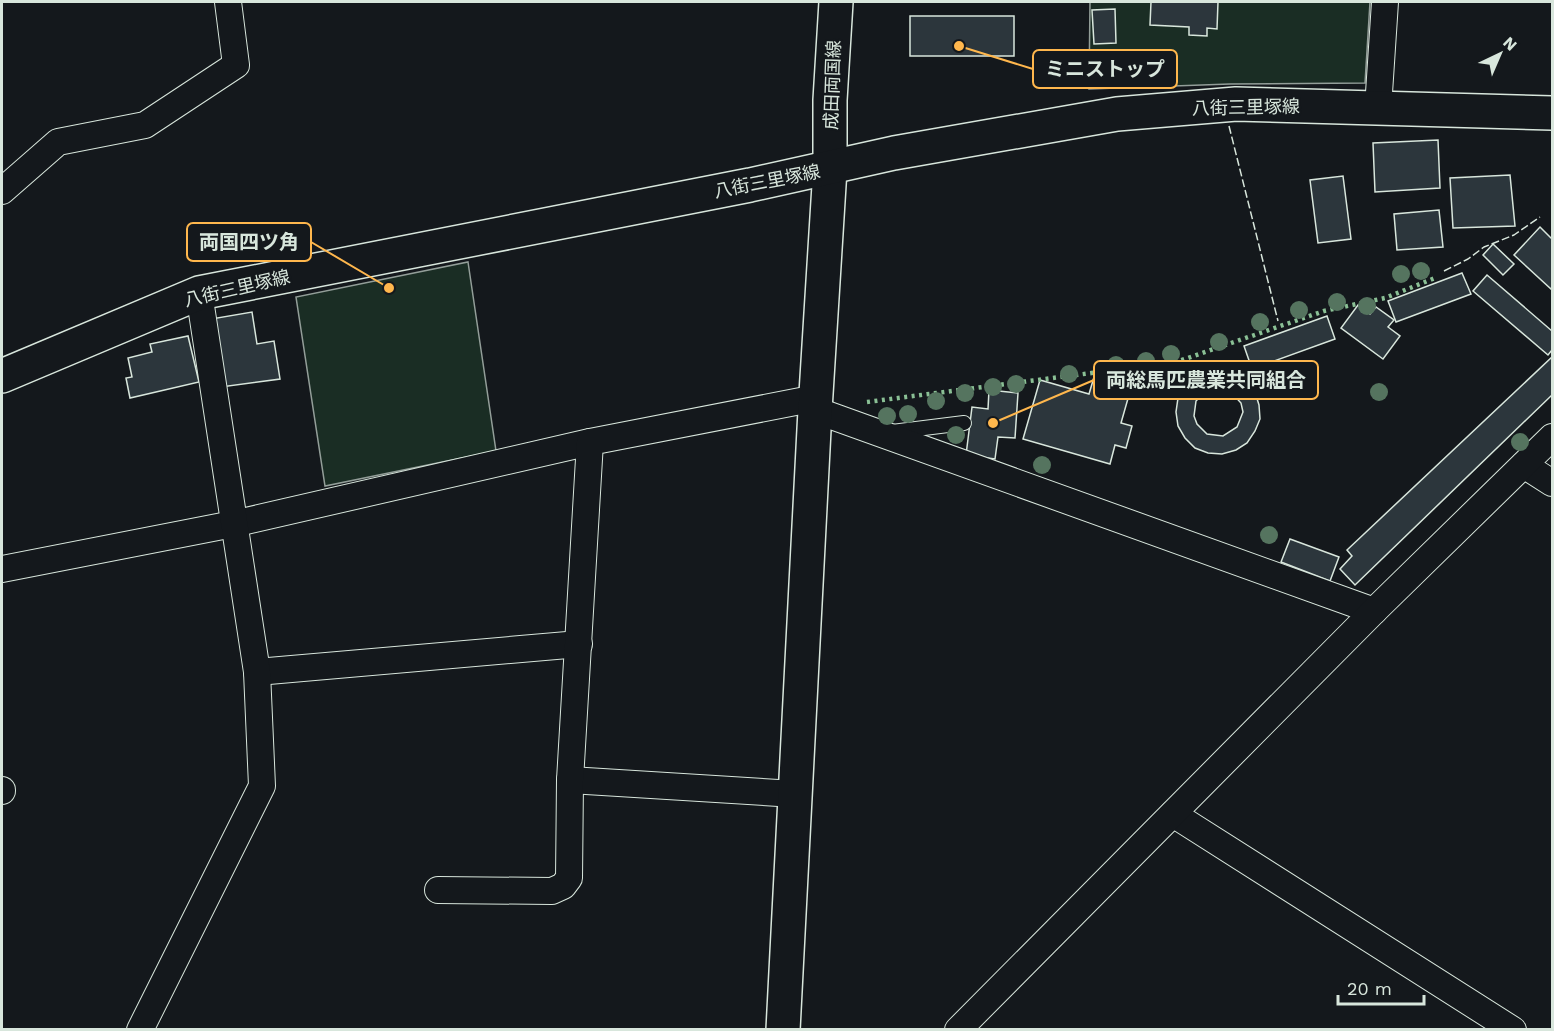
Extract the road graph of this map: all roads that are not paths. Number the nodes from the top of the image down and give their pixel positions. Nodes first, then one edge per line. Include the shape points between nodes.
1 (228, 2) edge
2 (836, 2) edge
3 (1385, 2) edge
4 (1378, 108) junction
5 (1552, 113) edge
6 (830, 168) junction
7 (5, 181) edge
8 (199, 293) junction
9 (2, 376) edge
10 (815, 404) junction
11 (964, 423) dead end
12 (880, 434) junction
13 (1552, 437) edge
14 (590, 442) junction
15 (1524, 465) junction
16 (1552, 483) edge
17 (233, 524) junction
18 (2, 569) edge
19 (1374, 611) junction
20 (579, 644) junction
21 (257, 672) junction
22 (570, 780) junction
23 (795, 794) junction
24 (1173, 814) junction
25 (438, 890) dead end
26 (140, 1029) edge
27 (783, 1029) edge
28 (958, 1029) edge
29 (1513, 1029) edge

1 - 7 street via 236,65 145,124 58,142
2 - 6 main road, 成田両国線
3 - 4 street
4 - 5 main road, 八街三里塚線
4 - 6 main road, 八街三里塚線 via 1236,104 1117,114
6 - 8 main road, 八街三里塚線
6 - 10 main road, 成田両国線
8 - 9 main road, 八街三里塚線
8 - 17 street
10 - 12 street
10 - 14 street
10 - 23 main road, 成田両国線
11 - 12 lane
12 - 19 street
13 - 15 street
14 - 17 street
14 - 20 street
15 - 16 street
15 - 19 street
17 - 18 street
17 - 21 street
19 - 24 street
20 - 21 street
20 - 22 street
21 - 26 street via 262,786
22 - 23 street
22 - 25 street via 569,878 563,886 552,891
23 - 27 main road, 成田両国線
24 - 28 street
24 - 29 street

